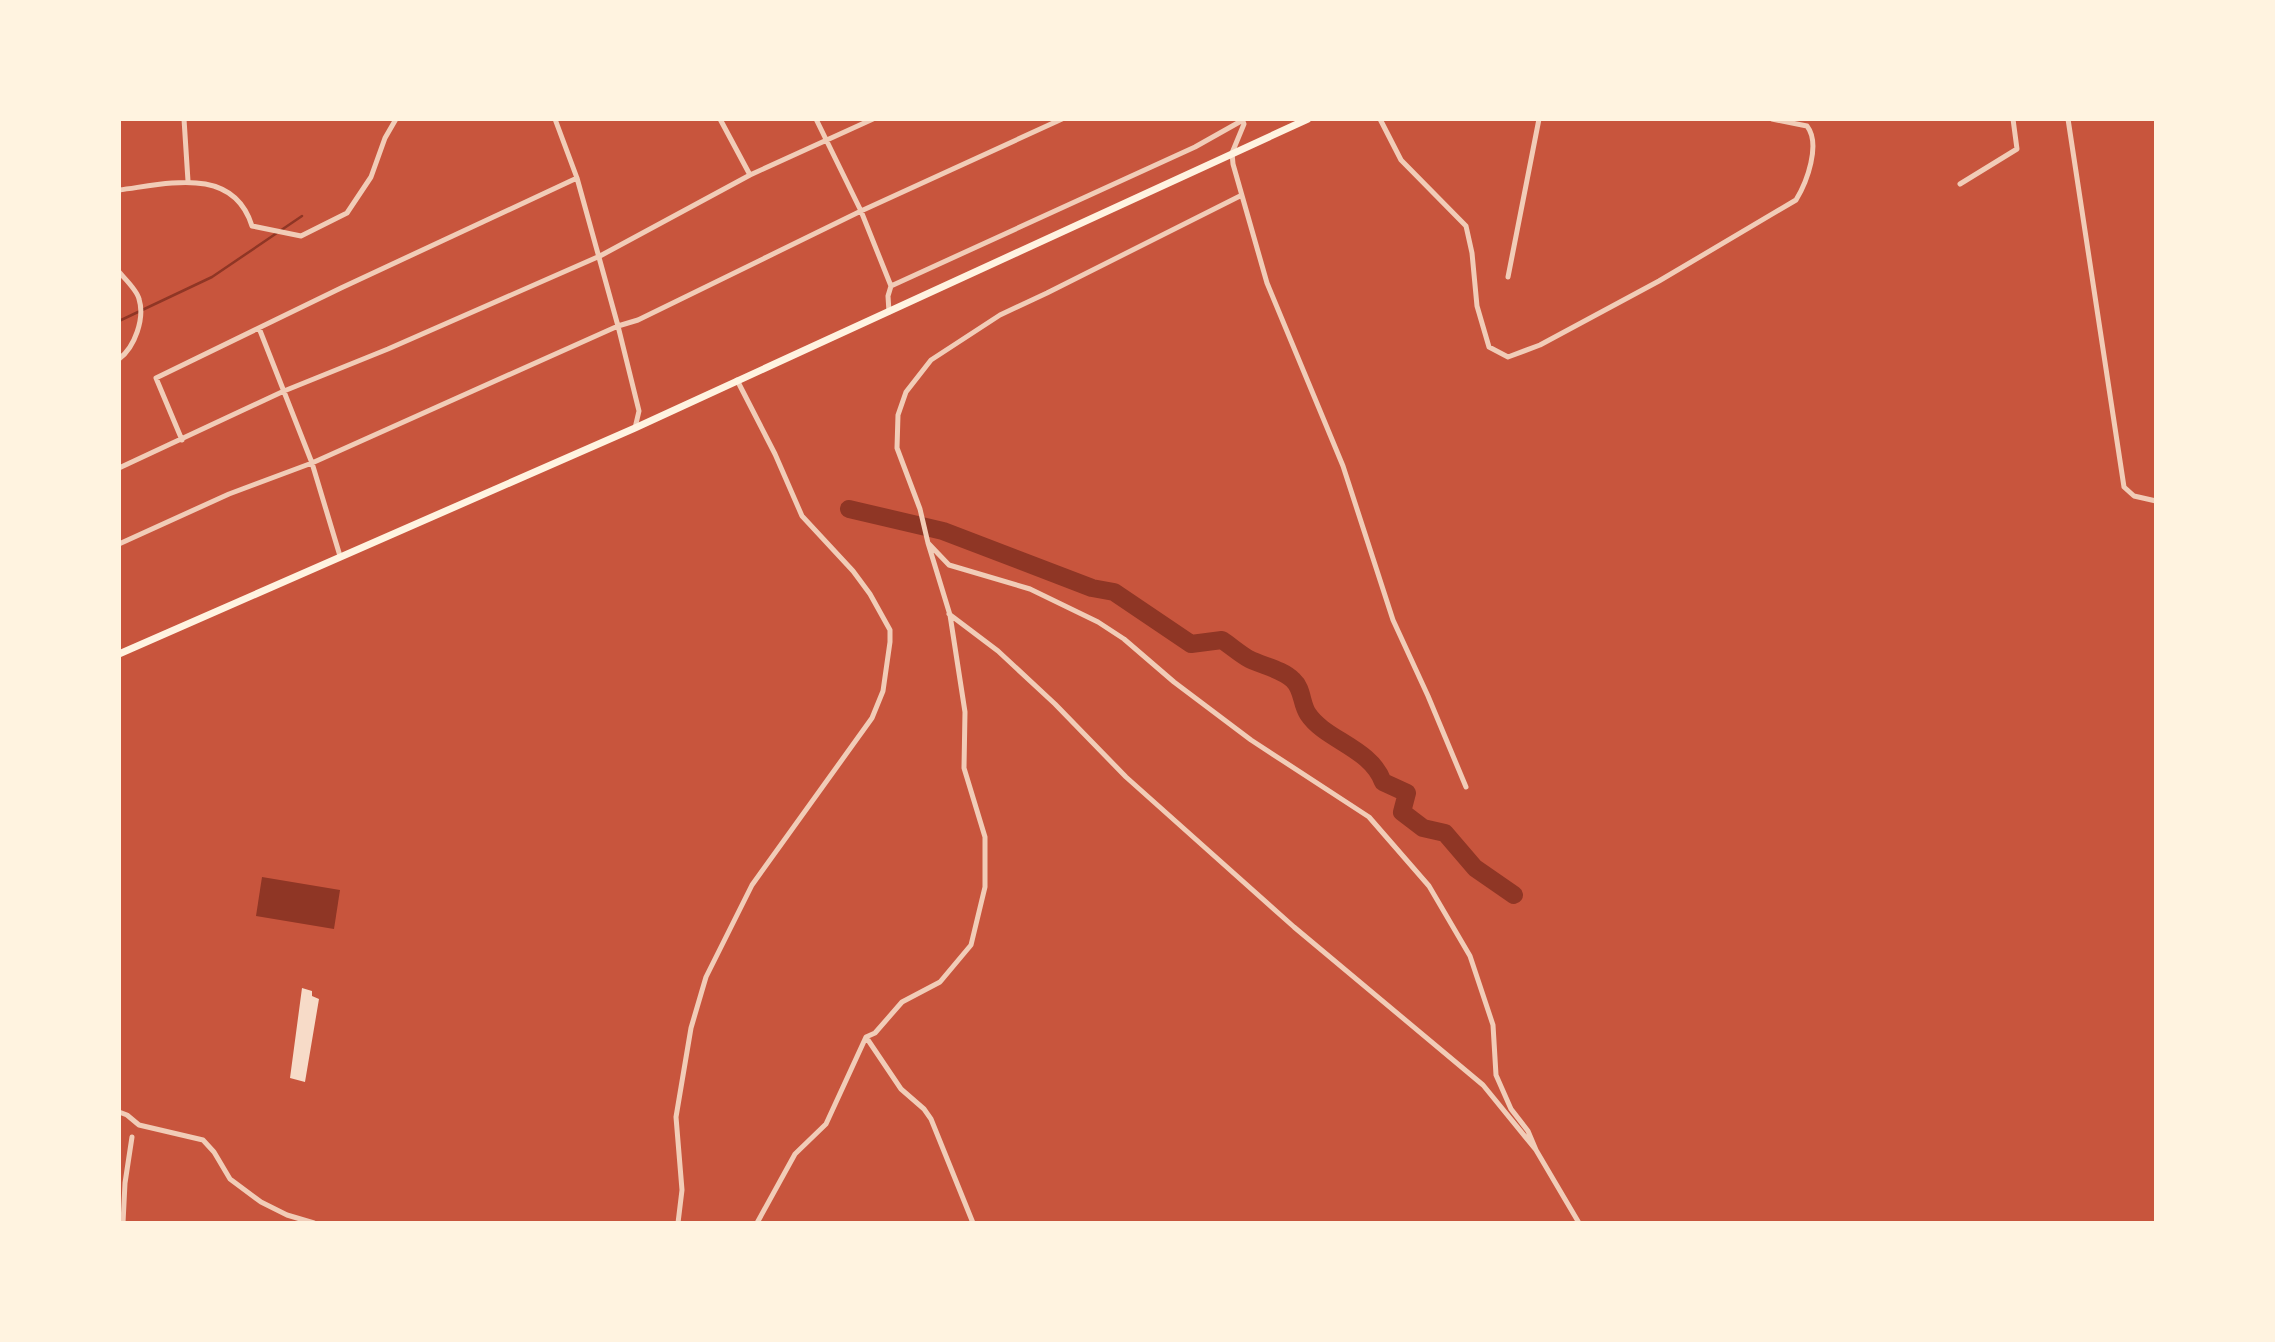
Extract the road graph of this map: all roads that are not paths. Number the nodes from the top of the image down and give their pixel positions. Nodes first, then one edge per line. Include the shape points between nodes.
1 (184, 119) edge
2 (396, 119) edge
3 (555, 119) edge
4 (720, 119) edge
5 (816, 119) edge
6 (873, 119) edge
7 (1062, 119) edge
8 (1306, 119) edge
9 (1380, 119) edge
10 (1539, 119) edge
11 (1772, 119) edge
12 (2013, 119) edge
13 (2068, 119) edge
14 (1244, 120) edge
15 (826, 140) junction
16 (1232, 153) junction
17 (750, 175) junction
18 (577, 178) junction
19 (188, 181) junction
20 (1960, 184) dead end
21 (119, 190) edge
22 (1240, 196) junction
23 (861, 211) junction
24 (600, 256) junction
25 (119, 272) edge
26 (1508, 277) dead end
27 (891, 286) junction
28 (889, 312) junction
29 (618, 326) junction
30 (259, 328) junction
31 (119, 359) edge
32 (737, 380) junction
33 (284, 391) junction
34 (635, 428) junction
35 (182, 440) junction
36 (312, 463) junction
37 (119, 468) edge
38 (2156, 501) edge
39 (927, 542) junction
40 (119, 544) edge
41 (340, 556) junction
42 (949, 614) junction
43 (119, 654) edge
44 (1466, 787) dead end
45 (866, 1037) junction
46 (119, 1112) edge
47 (132, 1137) dead end
48 (1536, 1150) junction
49 (123, 1223) edge
50 (314, 1223) edge
51 (678, 1223) edge
52 (757, 1223) edge
53 (973, 1223) edge
54 (1579, 1223) edge

1 - 19 street
2 - 19 street via 371,177 346,213 301,236 252,226 247,211 222,188
3 - 18 street
4 - 17 street
5 - 15 street
6 - 15 street
7 - 23 street
8 - 16 main road
9 - 11 street via 1401,160 1466,226 1477,306 1489,347 1508,357 1540,345 1659,281 1796,200 1806,184 1813,133 1807,126
10 - 26 street
12 - 20 street via 2017,149
13 - 38 street via 2124,487 2134,496
14 - 16 street
14 - 27 street
15 - 17 street
15 - 23 street
16 - 22 street
16 - 28 main road
17 - 24 street
18 - 24 street
18 - 30 street
19 - 21 street
22 - 39 street via 1000,315 931,360 906,392 896,428 897,448
22 - 44 street via 1267,283 1343,466 1393,620
23 - 27 street
23 - 29 street
24 - 29 street
24 - 33 street
25 - 31 street via 139,298 140,330
27 - 28 street
28 - 32 main road
29 - 34 street via 639,411
29 - 36 street
30 - 33 street
30 - 35 street via 156,378
32 - 34 main road
32 - 51 street via 802,516 870,594 890,630 890,642 883,691 872,718 752,885 706,977 689,1039 676,1117 682,1190
33 - 35 street
33 - 36 street
34 - 41 main road
35 - 37 street
36 - 40 street via 229,494
36 - 41 street
39 - 42 street
39 - 48 street via 949,565 1030,589 1107,628 1251,740 1369,817 1429,886 1470,956 1493,1025 1496,1074
41 - 43 main road
42 - 45 street via 964,712 964,768 985,837 981,908 971,945 940,982 902,1002
42 - 48 street via 998,651 1126,777 1294,927 1483,1085
45 - 52 street via 827,1124 795,1154
45 - 53 street via 901,1089 931,1119
46 - 50 street via 139,1125 203,1140 230,1180 261,1202
47 - 49 street
48 - 54 street

